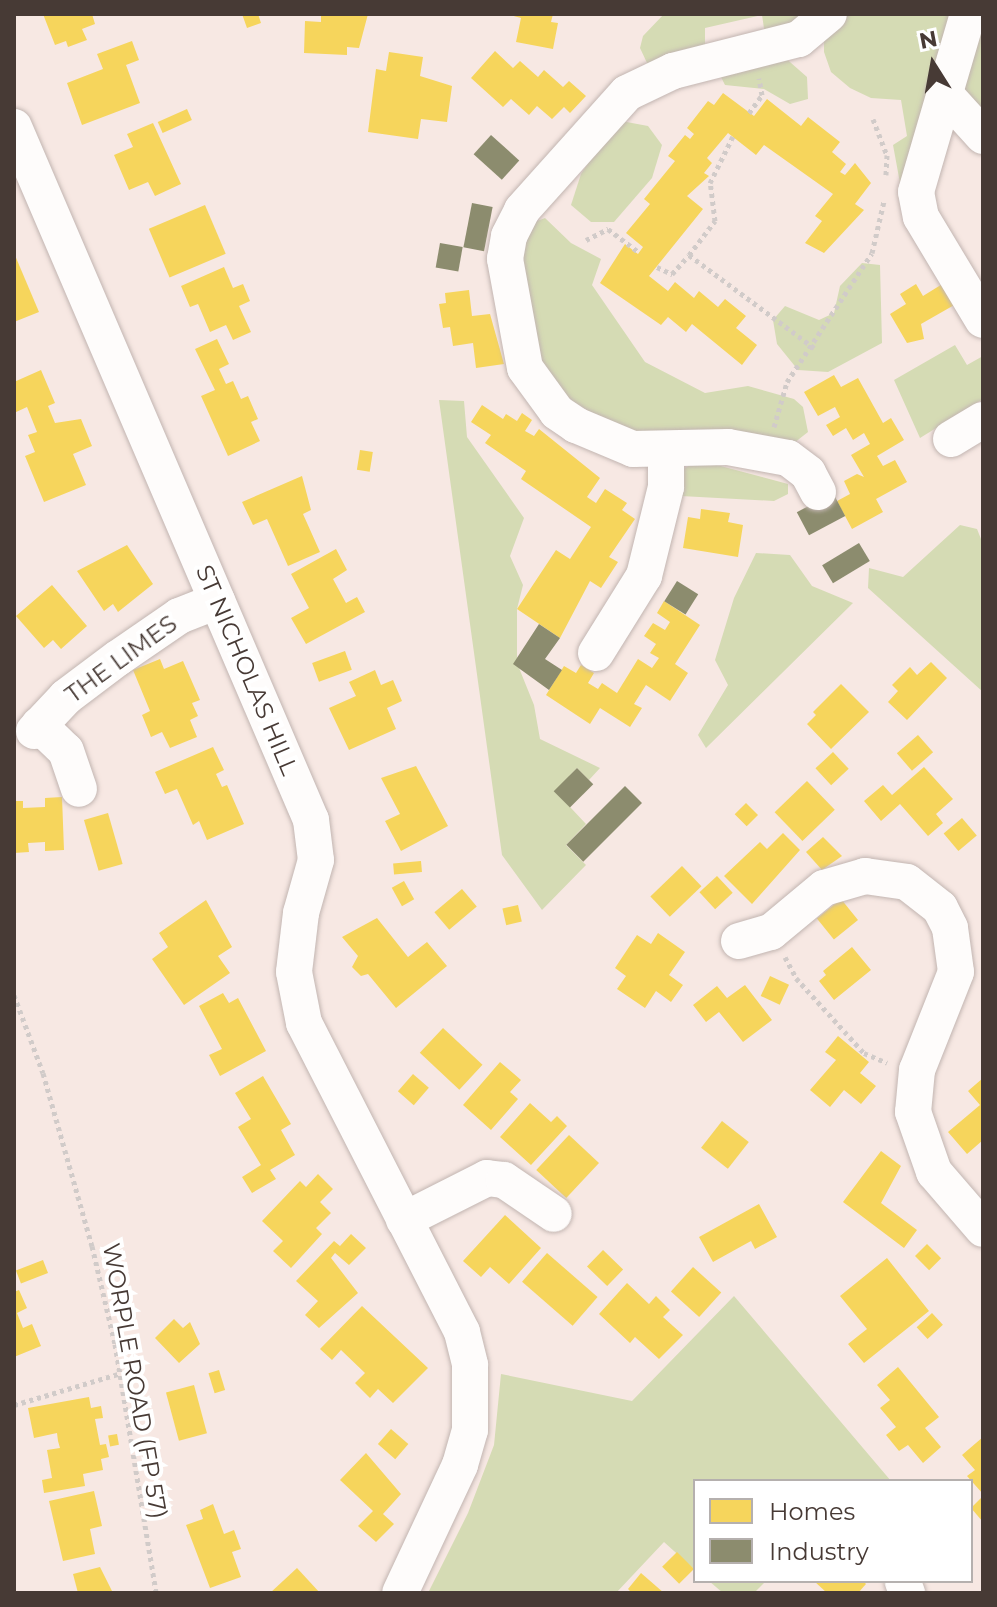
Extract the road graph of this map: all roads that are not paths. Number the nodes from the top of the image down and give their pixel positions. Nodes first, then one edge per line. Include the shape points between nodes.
1 (829, 14) edge
2 (968, 14) edge
3 (944, 93) junction
4 (14, 127) edge
5 (983, 136) edge
6 (983, 320) edge
7 (983, 420) edge
8 (951, 439) dead end
9 (666, 450) junction
10 (818, 492) dead end
11 (217, 601) junction
12 (596, 653) dead end
13 (79, 789) dead end
14 (755, 936) road end
15 (554, 1214) dead end
16 (404, 1220) junction
17 (983, 1229) edge
18 (400, 1593) edge

1 - 9 street via 799,39 673,71 627,93 522,210 509,236 505,259 515,327 525,368 541,394 576,425 603,438 633,449
2 - 3 street
3 - 5 street
3 - 6 street via 916,192 921,217
4 - 11 street, ST NICHOLAS HILL
7 - 8 street
9 - 10 street via 728,447 769,453 808,473
9 - 12 street via 666,487 644,576
11 - 13 street, THE LIMES via 179,616 118,658 66,697 37,728 66,751
11 - 16 street, ST NICHOLAS HILL via 316,840 295,946 296,1002
14 - 17 street via 843,879 887,877 925,892 950,928 956,972 916,1073 913,1112 924,1154
15 - 16 street via 504,1180 487,1178
16 - 18 street, ST NICHOLAS HILL via 462,1332 473,1397 460,1465

